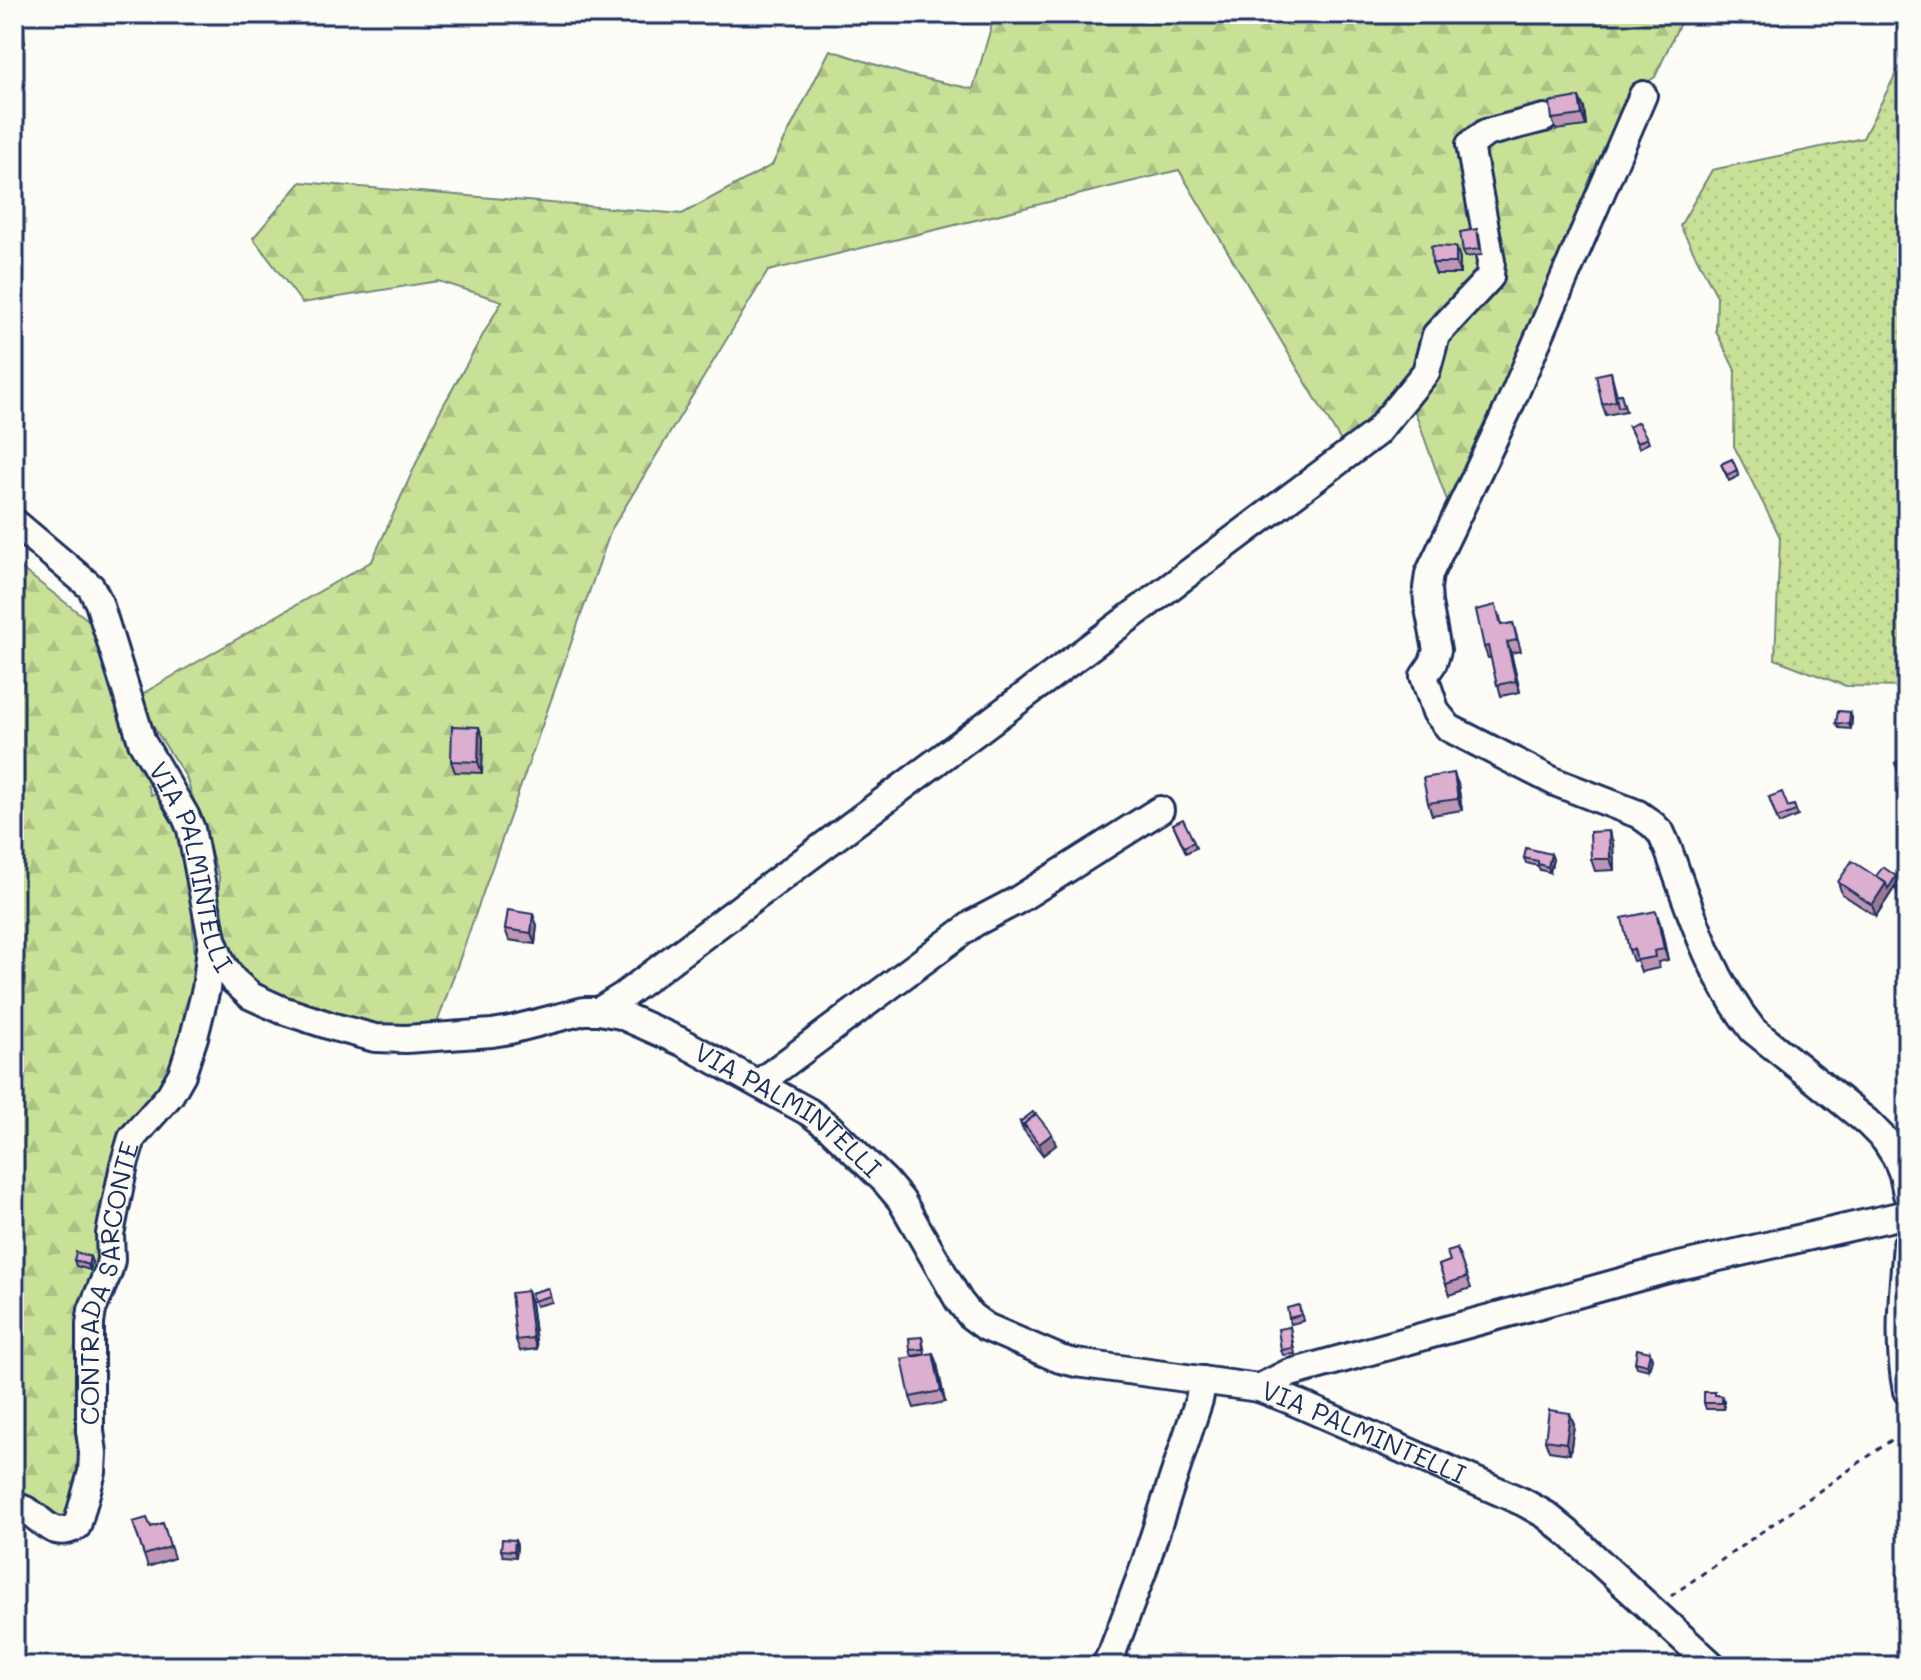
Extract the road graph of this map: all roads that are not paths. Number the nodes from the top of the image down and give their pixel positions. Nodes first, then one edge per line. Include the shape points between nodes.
1 (1643, 95) dead end
2 (1544, 118) dead end
3 (14, 522) edge
4 (1160, 810) dead end
5 (212, 939) junction
6 (599, 1011) junction
7 (759, 1083) junction
8 (1907, 1194) edge
9 (1907, 1214) edge
10 (1907, 1244) edge
11 (1203, 1380) junction
12 (1259, 1388) junction
13 (1907, 1391) edge
14 (14, 1507) edge
15 (1105, 1666) edge
16 (1713, 1666) edge

1 - 8 street via 1508,409 1429,574 1428,603 1437,650 1424,676 1436,712 1449,728 1555,782 1638,814 1661,833 1708,958 1743,1017 1885,1140
2 - 6 street via 1486,133 1470,145 1490,277 1436,335 1426,372 1376,433
3 - 5 street, VIA PALMINTELLI via 91,587 99,603 142,742 191,829
4 - 7 street via 974,923
5 - 6 street, VIA PALMINTELLI via 222,964 251,996 375,1038 492,1033
5 - 14 street, CONTRADA SARCONTE via 206,989 182,1074 132,1138 124,1165 110,1234 111,1260 90,1324 93,1453 82,1512 77,1526 60,1532
6 - 7 street, VIA PALMINTELLI via 657,1031
7 - 11 street, VIA PALMINTELLI via 830,1128 885,1181 959,1301 986,1327 1076,1363
9 - 12 street via 1675,1267 1287,1374
10 - 13 street via 1901,1350
11 - 12 street, VIA PALMINTELLI
11 - 15 street via 1142,1573
12 - 16 street, VIA PALMINTELLI via 1546,1515

